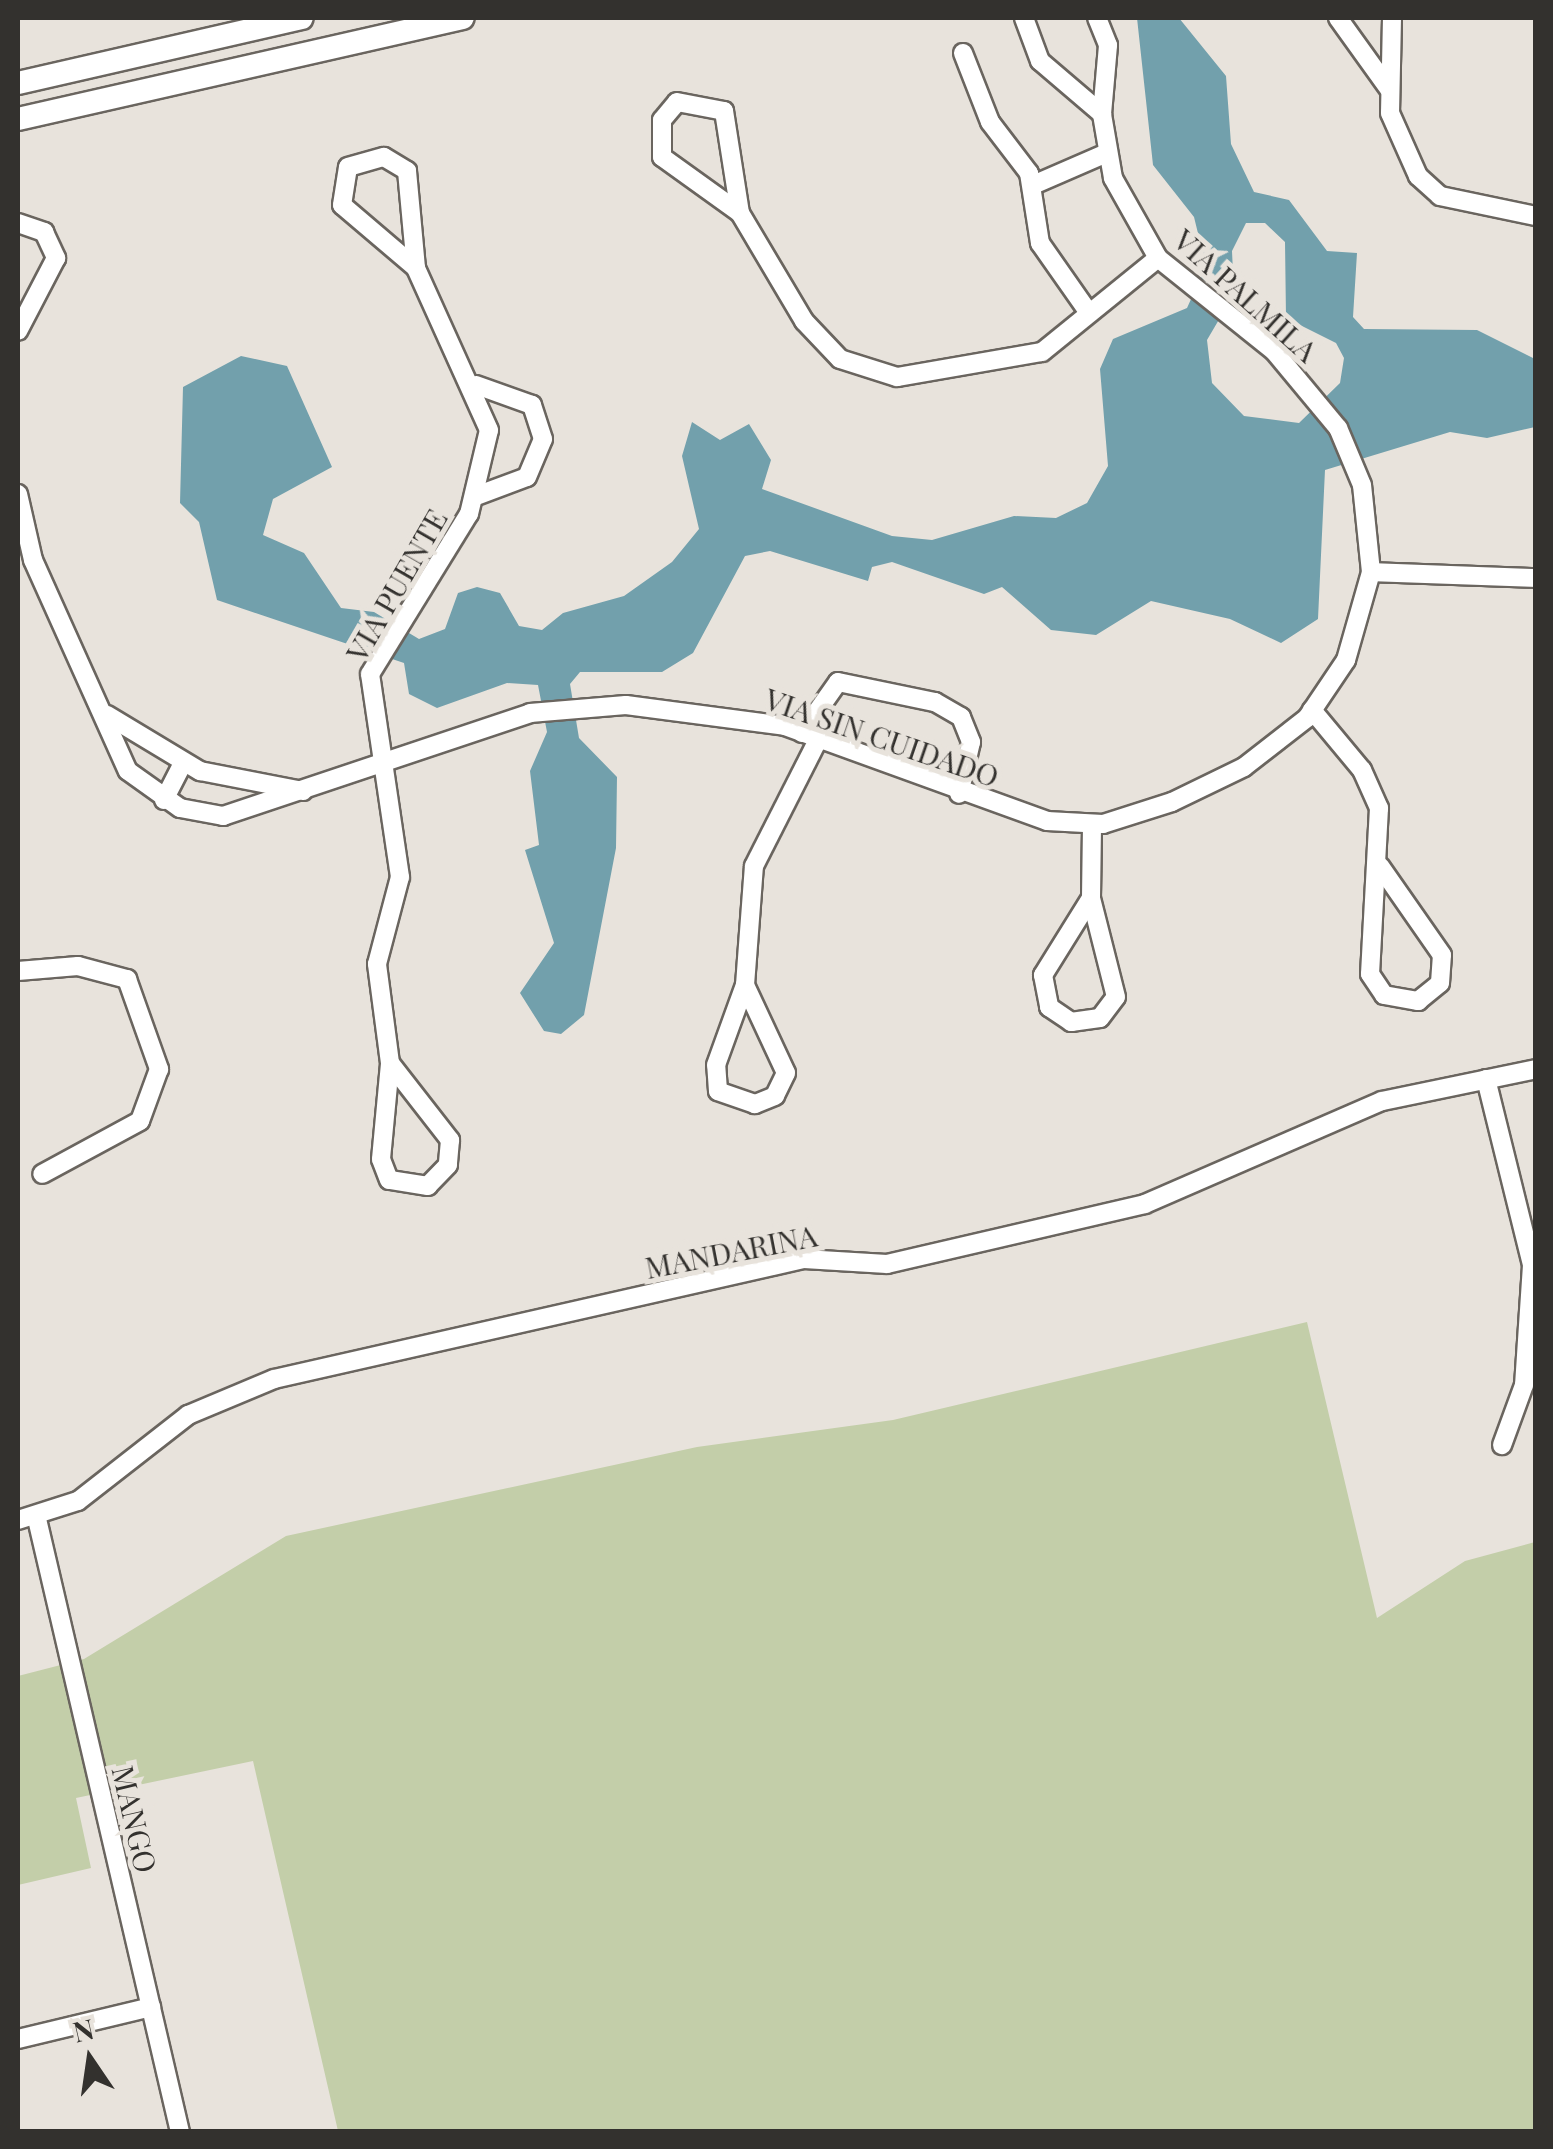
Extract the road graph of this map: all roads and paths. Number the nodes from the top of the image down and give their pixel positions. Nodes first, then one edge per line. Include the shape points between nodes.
1 (302, 18) edge
2 (410, 18) edge
3 (463, 18) edge
4 (1024, 18) edge
5 (1098, 18) edge
6 (1338, 18) edge
7 (1392, 18) edge
8 (964, 53) dead end
9 (18, 83) edge
10 (171, 84) junction
11 (1389, 89) junction
12 (1102, 114) junction
13 (18, 120) edge
14 (1107, 153) junction
15 (1033, 185) junction
16 (740, 213) junction
17 (1536, 216) edge
18 (18, 223) edge
19 (1158, 258) junction
20 (416, 268) junction
21 (1089, 313) junction
22 (18, 330) edge
23 (476, 385) junction
24 (18, 494) edge
25 (476, 496) junction
26 (1370, 572) junction
27 (1536, 578) edge
28 (1312, 710) junction
29 (102, 712) junction
30 (810, 737) junction
31 (183, 763) junction
32 (383, 763) junction
33 (306, 791) junction
34 (959, 794) junction
35 (164, 800) junction
36 (1092, 825) junction
37 (1380, 866) junction
38 (1090, 898) junction
39 (18, 971) edge
40 (744, 985) junction
41 (390, 1063) junction
42 (1534, 1070) edge
43 (1486, 1079) junction
44 (42, 1174) dead end
45 (1502, 1445) dead end
46 (27, 1520) edge
47 (151, 2007) junction
48 (18, 2039) edge
49 (180, 2132) edge

1 - 9 main road
2 - 10 main road
3 - 10 main road
4 - 12 street via 1040,61
5 - 12 street, VIA PALMILA via 1108,44
6 - 11 street
7 - 11 street
8 - 15 street via 983,108
10 - 13 main road
11 - 17 street via 1404,151 1440,196
12 - 14 street, VIA PALMILA
14 - 15 street
14 - 19 street, VIA PALMILA
15 - 21 street via 1040,243
16 - 16 street via 724,111 677,102 662,120 662,157
16 - 21 street via 828,346 897,378 1042,352
18 - 22 street via 44,232 56,258
19 - 21 street
19 - 26 street, VIA PALMILA via 1313,394 1362,485
20 - 20 street, VIA PUENTE via 406,170 384,157 348,167 339,192 349,218
20 - 23 street, VIA PUENTE
23 - 25 street, VIA PUENTE via 489,430
23 - 25 street via 532,405 543,439 527,477
24 - 29 street, VIA SIN CUIDADO via 33,560
25 - 32 street, VIA PUENTE via 377,660 370,711
26 - 27 street
26 - 28 street, VIA PALMILA via 1346,660
28 - 36 street, VIA PALMILA via 1244,767
28 - 37 street via 1373,795
29 - 31 street
29 - 35 street, VIA SIN CUIDADO via 128,771
30 - 32 street, VIA SIN CUIDADO via 710,712 582,706 540,712
30 - 34 street, VIA SIN CUIDADO
30 - 34 street via 819,697 850,679 936,702 961,717 971,742
30 - 40 street via 754,866
31 - 33 street
31 - 35 street
32 - 33 street, VIA SIN CUIDADO
32 - 41 street, VIA PUENTE via 400,877 377,964
33 - 35 street, VIA SIN CUIDADO via 223,816
34 - 36 street, VIA SIN CUIDADO
36 - 38 street
37 - 37 street via 1370,974 1384,996 1418,1001 1440,983 1442,955
38 - 38 street via 1042,975 1049,1006 1071,1022 1100,1018 1116,997
39 - 44 street via 78,966 128,979 159,1069 140,1121
40 - 40 street via 714,1079 728,1100 755,1104 775,1096 786,1073
41 - 41 street, VIA PUENTE via 383,1170 400,1185 428,1186 448,1166 450,1140
42 - 43 street, MANDARINA
43 - 45 street via 1532,1265 1524,1385
43 - 46 street, MANDARINA via 1382,1100 1145,1204 887,1264 804,1260 274,1379 188,1415 78,1501
46 - 47 street, MANGO
47 - 48 street
47 - 49 street, MANGO

